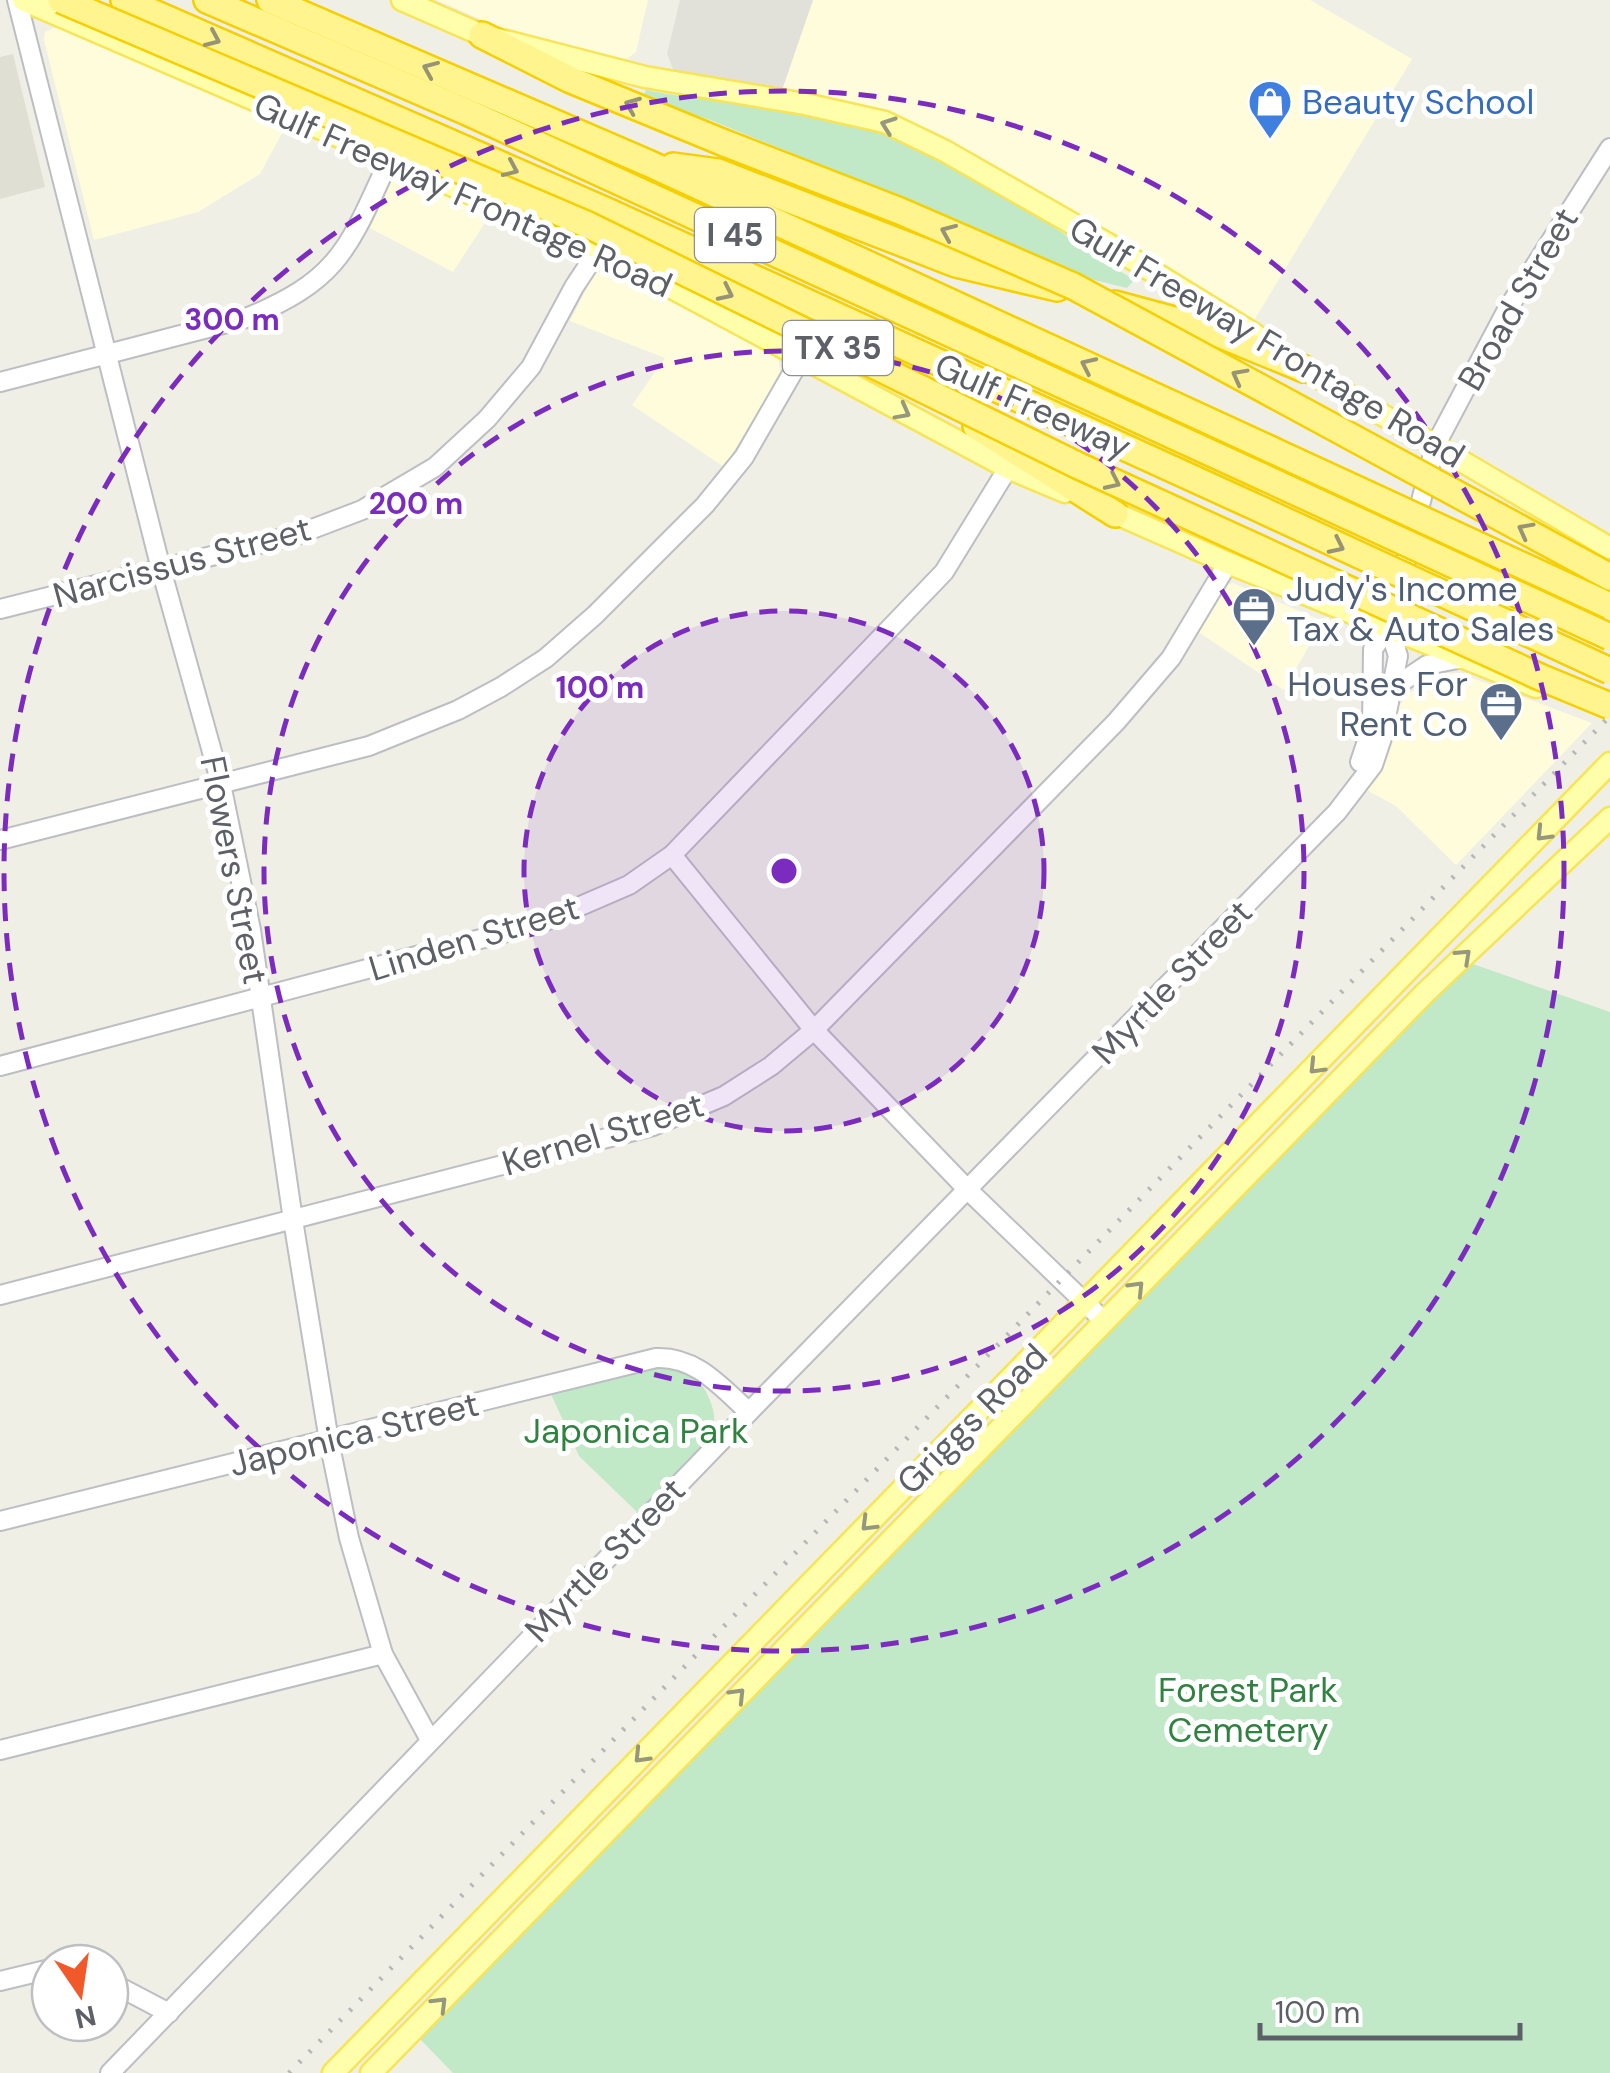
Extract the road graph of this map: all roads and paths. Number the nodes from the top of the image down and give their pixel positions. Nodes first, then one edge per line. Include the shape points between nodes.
1 (20, 0) edge
2 (61, 0) edge
3 (124, 0) edge
4 (208, 0) edge
5 (270, 0) edge
6 (402, 0) edge
7 (482, 35) junction
8 (1610, 148) edge
9 (389, 160) junction
10 (648, 163) junction
11 (598, 249) junction
12 (822, 310) junction
13 (106, 355) junction
14 (801, 358) junction
15 (1304, 369) junction
16 (0, 382) edge
17 (1435, 446) junction
18 (1008, 468) junction
19 (1116, 514) junction
20 (1610, 548) edge
21 (1228, 562) junction
22 (161, 568) junction
23 (1610, 577) edge
24 (1610, 606) edge
25 (0, 609) edge
26 (1389, 628) junction
27 (1610, 638) edge
28 (1463, 658) junction
29 (1610, 671) edge
30 (1394, 687) junction
31 (1610, 706) edge
32 (1610, 716) edge
33 (1610, 763) edge
34 (221, 784) junction
35 (1354, 792) junction
36 (1610, 818) edge
37 (0, 840) edge
38 (672, 855) junction
39 (1406, 975) junction
40 (1426, 992) junction
41 (258, 999) junction
42 (814, 1030) junction
43 (0, 1066) edge
44 (968, 1190) junction
45 (293, 1220) junction
46 (0, 1295) edge
47 (1086, 1303) junction
48 (1104, 1322) junction
49 (749, 1412) junction
50 (329, 1442) junction
51 (0, 1521) edge
52 (383, 1654) junction
53 (430, 1740) junction
54 (0, 1750) edge
55 (540, 1860) junction
56 (559, 1878) junction
57 (30, 1974) edge
58 (0, 1981) edge
59 (130, 1993) edge
60 (169, 2013) junction
61 (110, 2073) edge
62 (333, 2073) edge
63 (371, 2073) edge

1 - 9 main road, Gulf Freeway Frontage Road
1 - 13 street, Flowers Street
2 -> 31 highway, TX 35, bridge via 586,224 1079,466
3 -> 12 highway, Gulf Freeway / I 45
4 - 27 highway, Gulf Freeway / I 45, bridge via 467,112
10 -> 5 highway, Gulf Freeway / I 45
6 - 7 main road, Gulf Freeway Frontage Road
15 -> 7 main road, Gulf Freeway Frontage Road via 1108,244 885,122 645,76
23 -> 7 highway, bridge via 1073,286 571,80
8 - 17 street, Broad Street via 1507,310
9 - 11 main road, Gulf Freeway Frontage Road
9 - 13 street via 354,236 316,281 246,318
10 - 15 highway via 718,172 956,264 1204,328
24 -> 10 highway, Gulf Freeway / I 45, bridge
11 - 14 main road, Gulf Freeway Frontage Road
11 - 22 street, Narcissus Street via 531,367 435,467 362,510 299,534
12 - 19 highway via 853,348
12 -> 29 highway, Gulf Freeway / I 45, bridge
13 - 16 street
13 - 22 street, Flowers Street
14 -> 18 main road, Gulf Freeway Frontage Road
14 - 34 street via 744,457 705,505 546,658 458,710 401,734
15 - 17 main road, Gulf Freeway Frontage Road
17 - 20 main road, Gulf Freeway Frontage Road
17 - 26 street, Broad Street
18 - 19 main road, Gulf Freeway Frontage Road
18 - 38 street, Linden Street via 944,572
19 - 21 main road, Gulf Freeway Frontage Road
21 - 26 main road, Gulf Freeway Frontage Road
21 - 42 street, Kernel Street via 1170,658 1116,722
22 - 25 street, Narcissus Street
22 - 34 street, Flowers Street
26 - 28 main road, Gulf Freeway Frontage Road
26 - 30 street, Myrtle Street via 1398,656
26 - 35 street via 1373,649 1372,726
28 - 30 street via 1427,665
28 - 32 main road, Gulf Freeway Frontage Road
30 - 35 street, Myrtle Street via 1373,764
33 -> 39 main road, Griggs Road
34 - 37 street
34 - 41 street, Flowers Street
35 - 44 street, Myrtle Street
40 -> 36 main road, Griggs Road
38 - 41 street, Linden Street via 628,885 541,924
38 - 42 street
39 - 40 main road
39 -> 47 main road, Griggs Road
48 -> 40 main road, Griggs Road
41 - 43 street, Linden Street
41 - 45 street, Flowers Street
42 - 44 street
42 - 45 street, Kernel Street via 724,1096 654,1126
44 - 47 street
44 - 49 street, Myrtle Street
45 - 46 street, Kernel Street
45 - 50 street, Flowers Street
47 - 48 street
47 -> 55 main road, Griggs Road
56 -> 48 main road, Griggs Road
49 - 50 street, Japonica Street via 693,1364 656,1358
49 - 53 street, Myrtle Street
50 - 51 street, Japonica Street
50 - 52 street, Flowers Street
52 - 53 street, Flowers Street
52 - 54 street
53 - 60 street, Myrtle Street
55 - 56 main road
55 - 62 main road, Griggs Road
63 -> 56 main road, Griggs Road
57 - 58 street
59 - 60 street
60 - 61 street, Myrtle Street

